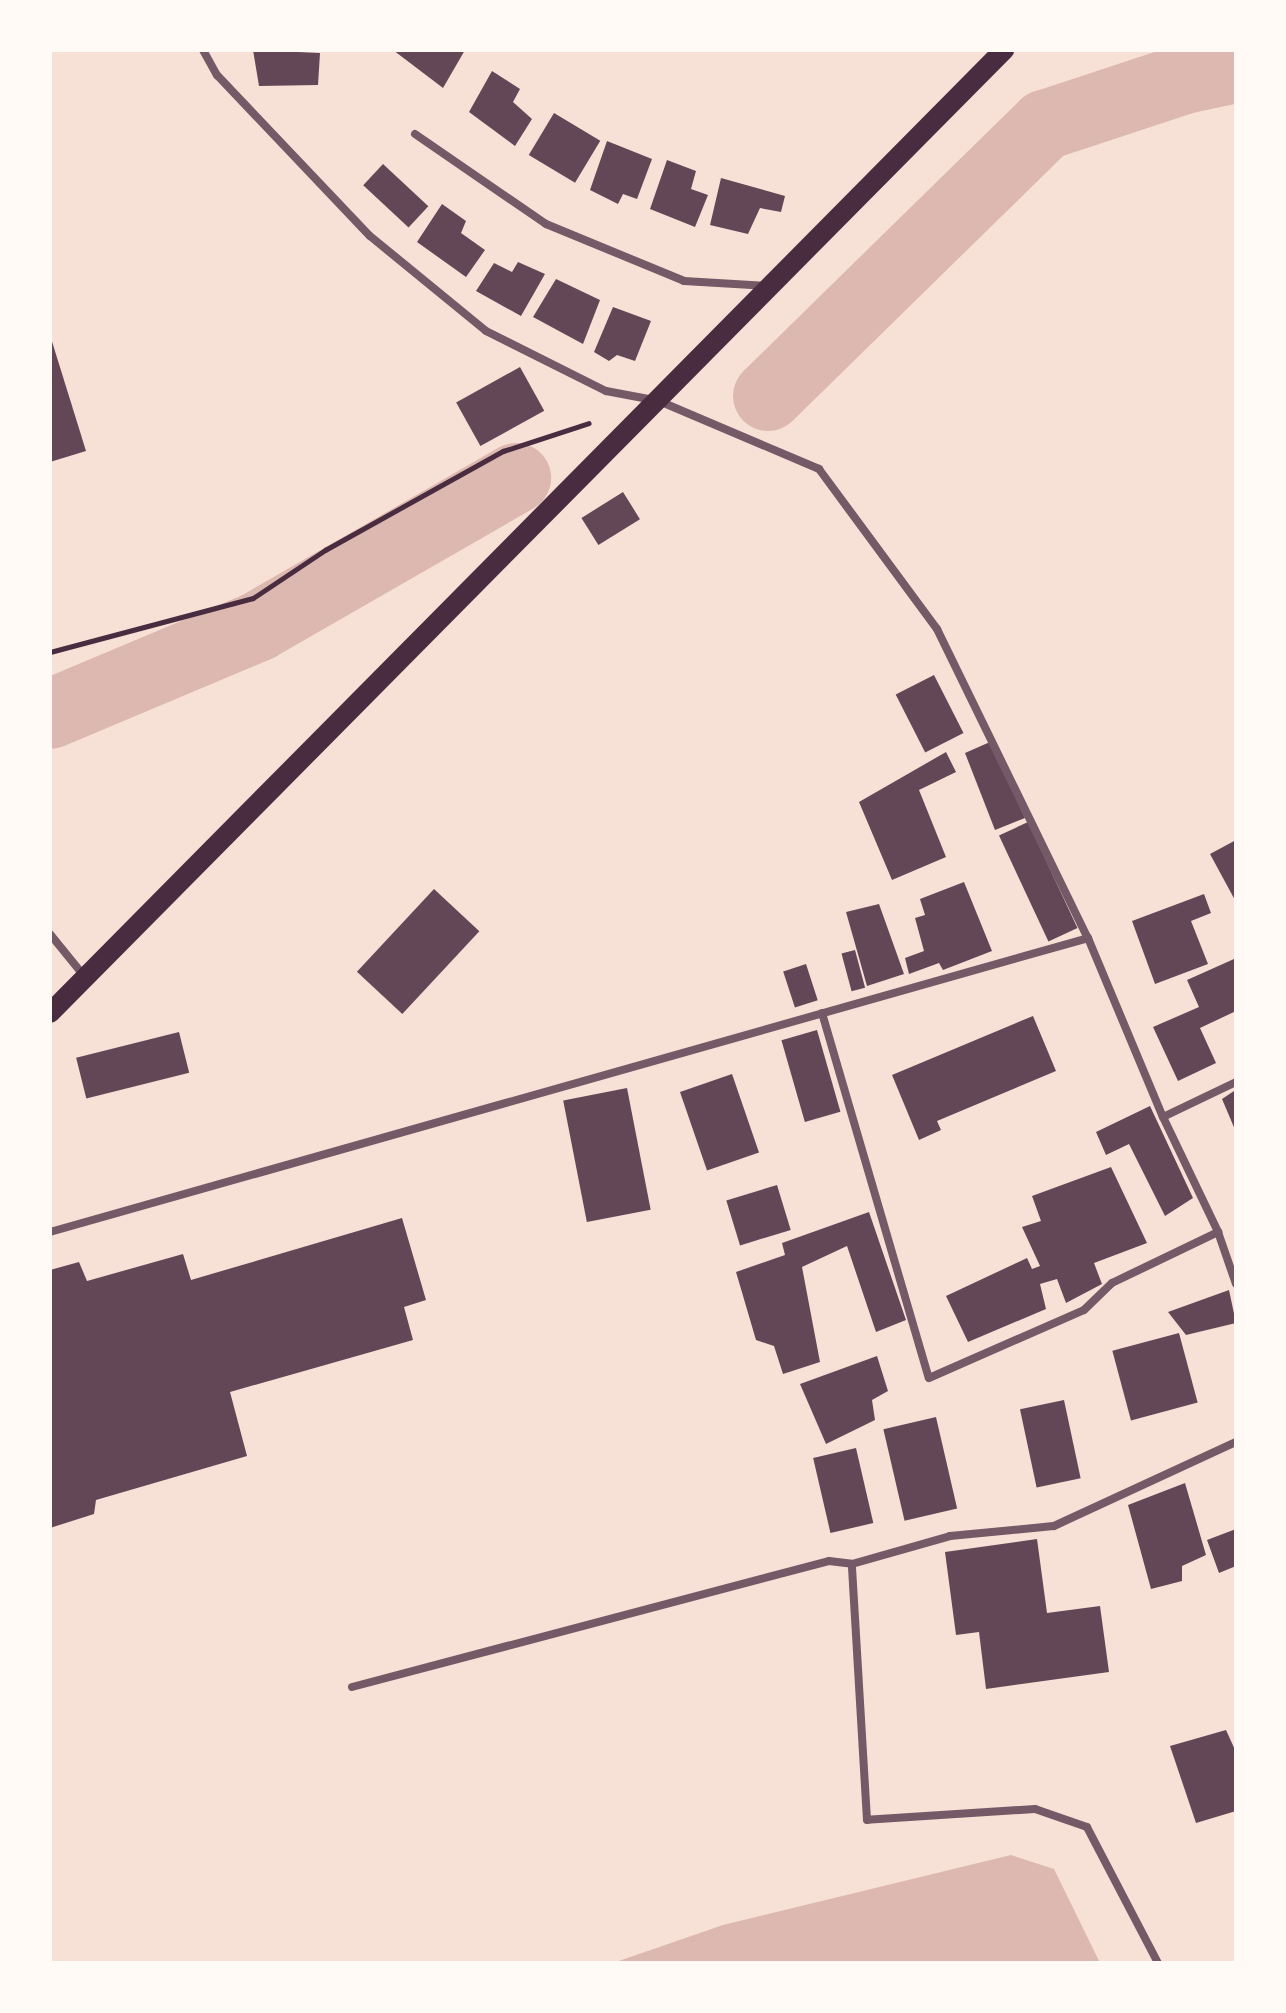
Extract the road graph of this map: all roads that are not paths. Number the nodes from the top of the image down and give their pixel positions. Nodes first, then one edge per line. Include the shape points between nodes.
1 (203, 50) edge
2 (1004, 50) edge
3 (415, 134) dead end
4 (771, 287) junction
5 (659, 401) junction
6 (50, 934) edge
7 (1088, 938) junction
8 (85, 977) junction
9 (50, 1013) edge
10 (822, 1013) junction
11 (1236, 1082) edge
12 (1163, 1117) junction
13 (50, 1232) edge
14 (1218, 1232) junction
15 (1236, 1284) edge
16 (1236, 1442) edge
17 (852, 1564) junction
18 (352, 1687) dead end
19 (1158, 1963) edge

1 - 5 street via 217,75 370,236 486,331 606,391
2 - 4 main road
3 - 4 street via 546,224 684,281
4 - 5 main road
5 - 7 street via 819,469 937,629
5 - 8 main road
6 - 8 street
7 - 10 street
7 - 12 street
8 - 9 main road
10 - 13 street
10 - 14 street via 929,1378 1084,1310 1112,1283
11 - 12 street
12 - 14 street
14 - 15 street
16 - 17 street via 1054,1526 950,1536
17 - 18 street via 829,1561
17 - 19 street via 867,1820 1035,1809 1087,1827

